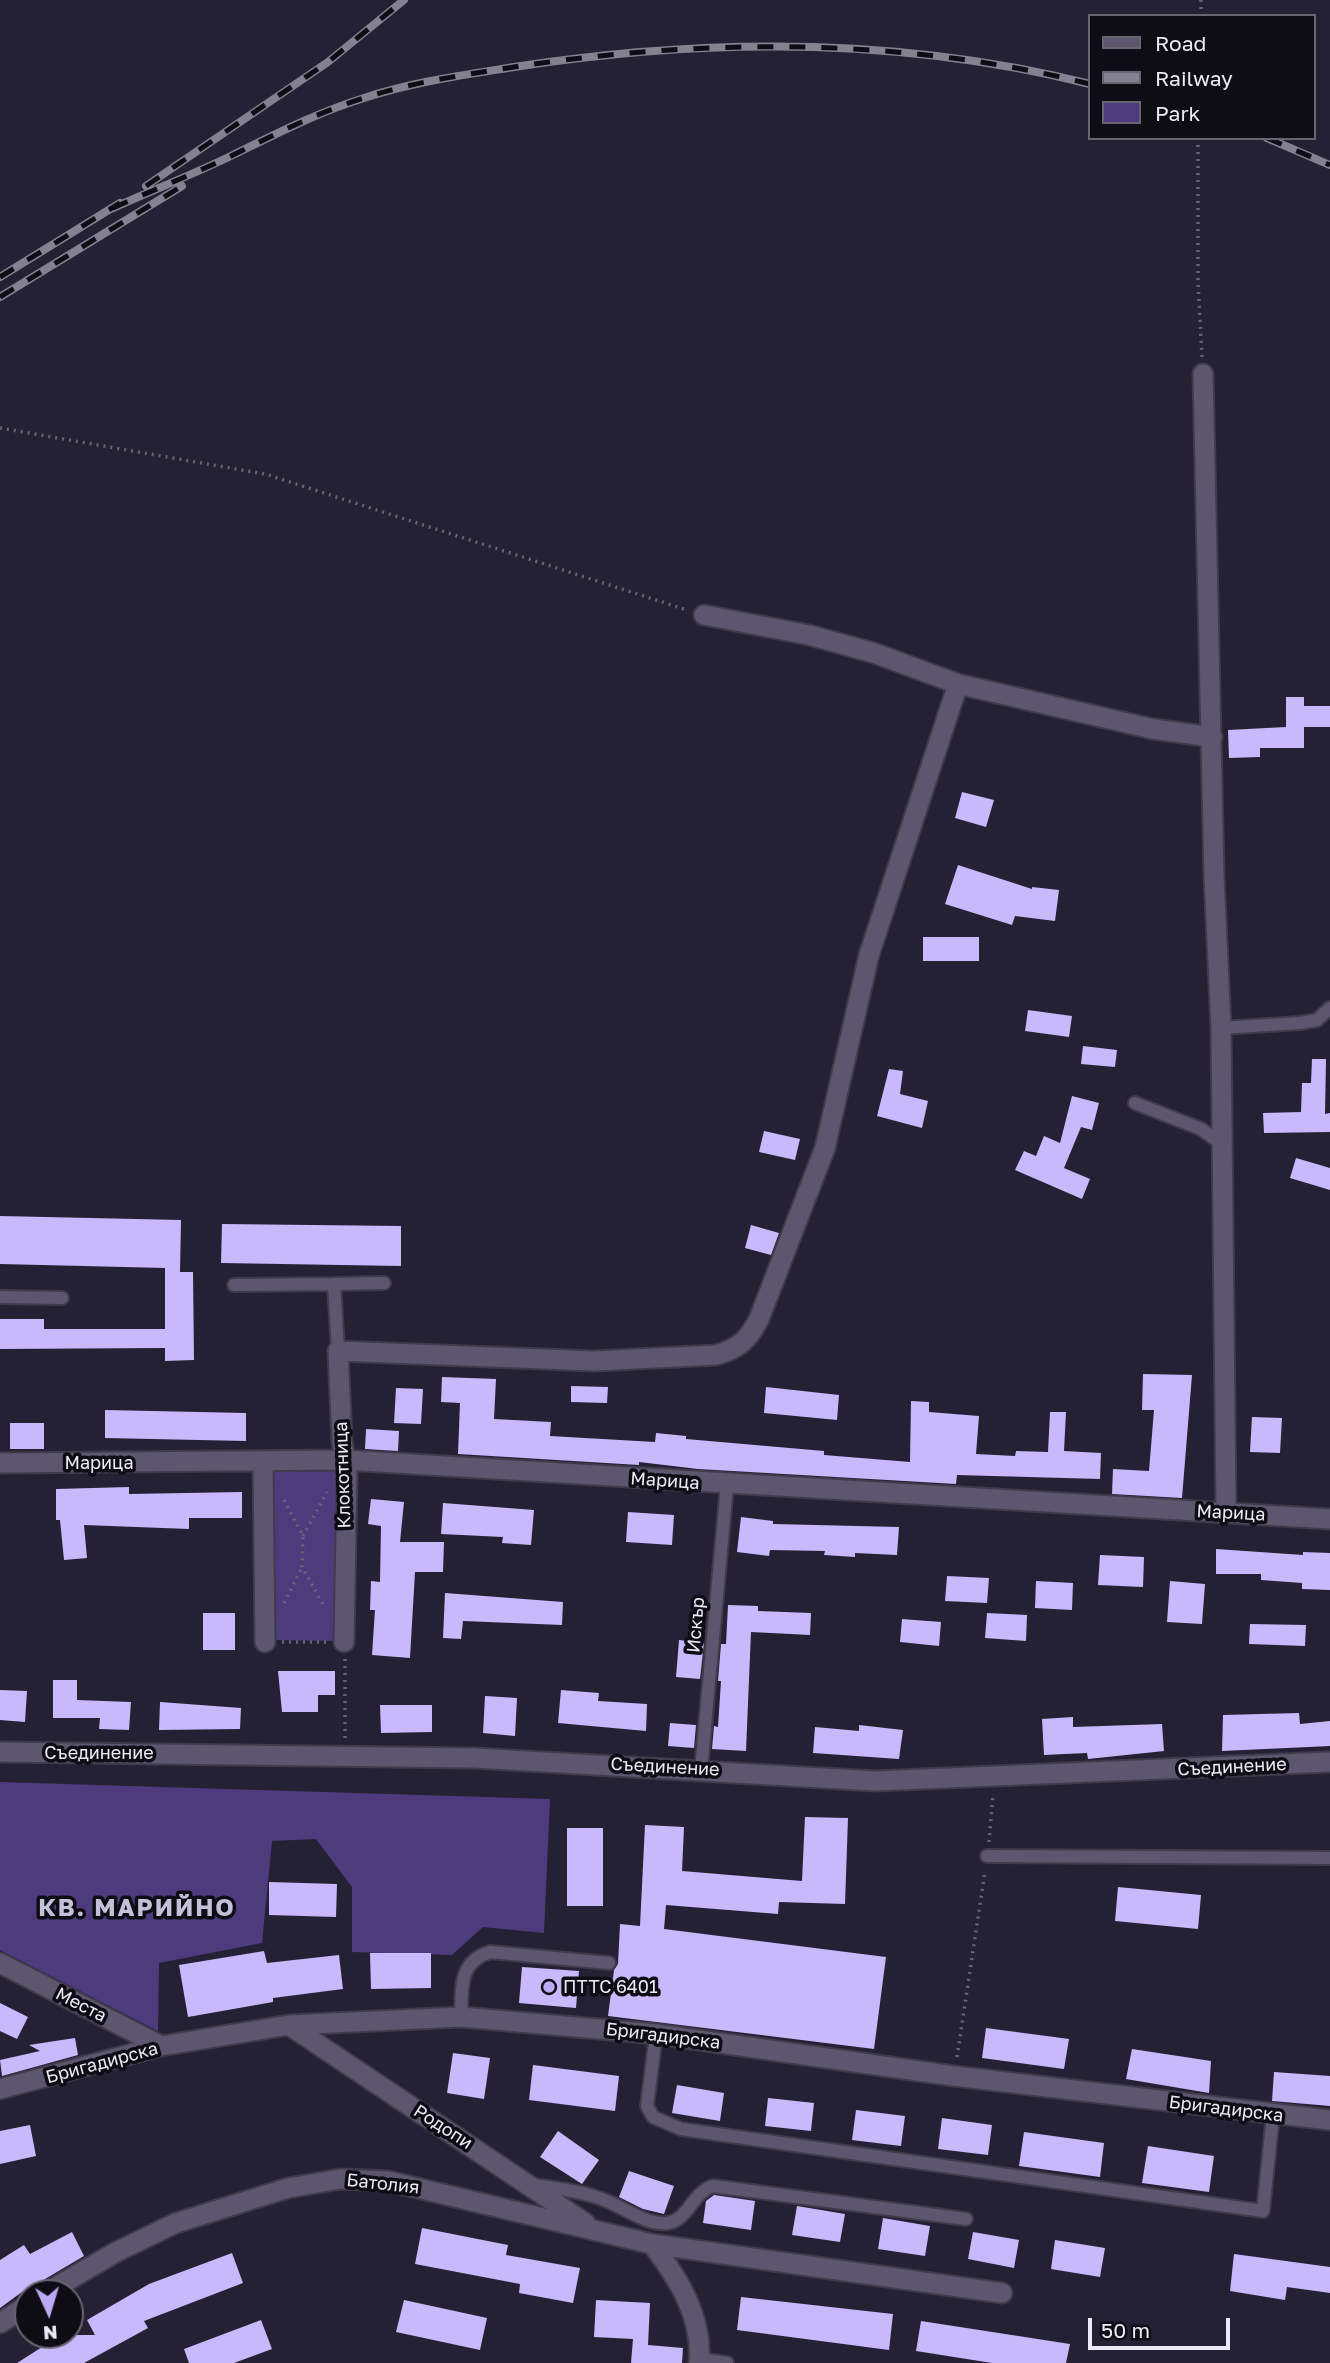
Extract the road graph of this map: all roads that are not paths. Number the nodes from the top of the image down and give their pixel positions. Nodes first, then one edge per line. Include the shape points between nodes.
1 (1203, 374) road end
2 (704, 615) road end
3 (958, 684) junction
4 (1212, 737) junction
5 (1330, 1007) edge
6 (1221, 1028) junction
7 (1135, 1104) dead end
8 (1222, 1144) junction
9 (384, 1283) dead end
10 (334, 1284) junction
11 (234, 1285) dead end
12 (0, 1297) edge
13 (62, 1298) dead end
14 (338, 1351) junction
15 (345, 1460) junction
16 (263, 1461) junction
17 (0, 1463) edge
18 (727, 1485) junction
19 (1226, 1512) junction
20 (1330, 1519) edge
21 (265, 1642) road end
22 (344, 1642) road end
23 (0, 1752) edge
24 (1330, 1762) edge
25 (701, 1770) junction
26 (987, 1856) road end
27 (1330, 1858) edge
28 (0, 1963) edge
29 (609, 1963) dead end
30 (461, 2017) junction
31 (289, 2025) junction
32 (656, 2034) junction
33 (162, 2046) junction
34 (0, 2089) edge
35 (1273, 2115) junction
36 (1330, 2120) edge
37 (532, 2185) junction
38 (966, 2219) dead end
39 (596, 2231) junction
40 (652, 2244) junction
41 (70, 2279) edge
42 (1002, 2293) dead end
43 (699, 2361) edge
44 (727, 2363) edge

1 - 4 street
2 - 3 street via 809,635
3 - 4 street via 1153,729
3 - 14 street via 869,955 825,1148 748,1340 735,1350 716,1355 594,1361
4 - 6 street
5 - 6 lane via 1317,1020 1300,1024
6 - 8 street
7 - 8 lane via 1201,1129
8 - 19 street
9 - 10 lane
10 - 11 lane
10 - 14 lane
12 - 13 lane
14 - 15 street, Клокотница
15 - 16 street, Марица
15 - 18 street, Марица
15 - 22 street, Клокотница
16 - 17 street, Марица
16 - 21 street
18 - 19 street, Марица
18 - 25 lane, Искър
19 - 20 street, Марица
23 - 25 street, Съединение via 346,1754
24 - 25 street, Съединение via 875,1781
26 - 27 lane
28 - 33 street, Места
29 - 30 lane via 490,1952 478,1956 466,1967 462,1980
30 - 31 street, Бригадирска
30 - 32 street, Бригадирска
31 - 33 street, Бригадирска
31 - 37 street, Родопи
32 - 35 street, Бригадирска
32 - 35 lane via 647,2106 653,2117 673,2126 1263,2211
33 - 34 street, Бригадирска
35 - 36 street, Бригадирска
37 - 38 lane via 600,2197 648,2220 667,2223 678,2219 702,2189 713,2186
37 - 39 street, Родопи
39 - 40 street, Батолия
39 - 41 street, Батолия via 388,2181 340,2179 267,2194 176,2222
40 - 42 street
40 - 43 street via 681,2282 694,2317
43 - 44 lane

